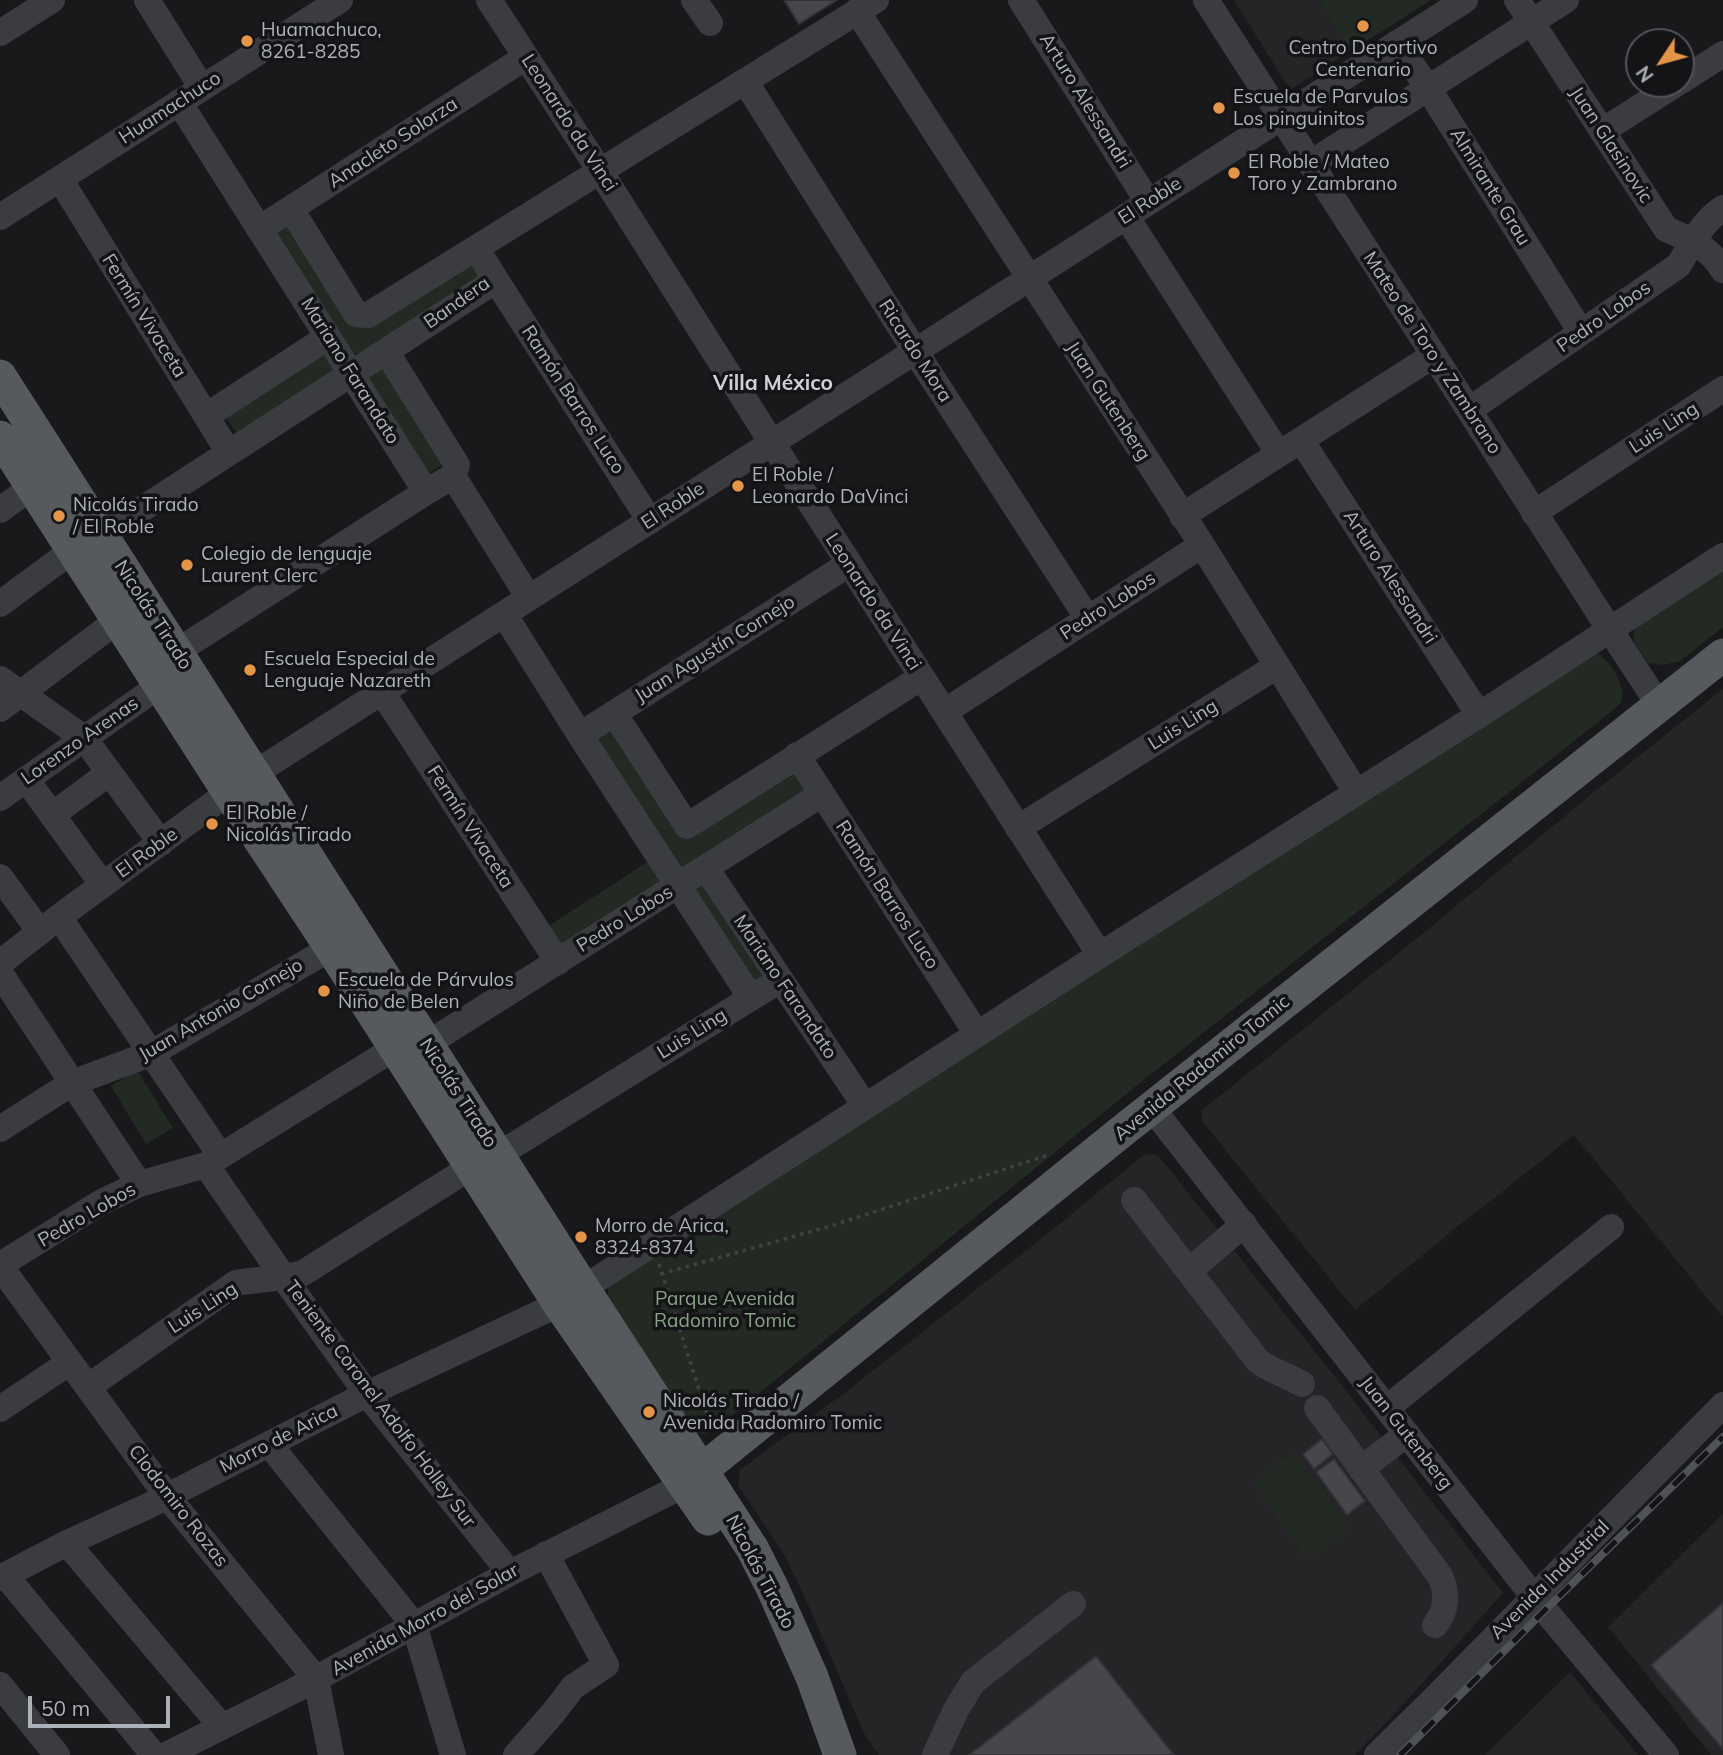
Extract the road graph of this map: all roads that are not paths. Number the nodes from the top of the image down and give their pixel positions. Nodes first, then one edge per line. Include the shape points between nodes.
1 (52, 0) edge
2 (147, 0) edge
3 (489, 0) edge
4 (694, 0) edge
5 (1021, 0) edge
6 (1206, 0) edge
7 (1465, 0) edge
8 (1517, 0) edge
9 (1566, 0) edge
10 (323, 4) edge
11 (866, 6) edge
12 (1531, 22) junction
13 (709, 23) dead end
14 (0, 33) edge
15 (1397, 43) junction
16 (1723, 54) edge
17 (526, 57) junction
18 (1695, 72) edge
19 (745, 81) junction
20 (202, 88) junction
21 (1427, 88) junction
22 (1654, 98) edge
23 (179, 102) junction
24 (1282, 117) junction
25 (1602, 131) junction
26 (1311, 163) junction
27 (600, 171) junction
28 (60, 179) junction
29 (1723, 208) edge
30 (291, 209) junction
31 (1137, 209) junction
32 (0, 217) edge
33 (259, 229) junction
34 (1693, 241) junction
35 (476, 248) junction
36 (1723, 270) edge
37 (1029, 278) junction
38 (496, 280) junction
39 (1581, 332) junction
40 (328, 337) junction
41 (386, 351) junction
42 (915, 351) junction
43 (1434, 355) junction
44 (351, 373) junction
45 (0, 376) edge
46 (1723, 388) edge
47 (1469, 410) junction
48 (206, 416) junction
49 (0, 438) edge
50 (1301, 440) junction
51 (772, 443) junction
52 (229, 453) junction
53 (1279, 454) junction
54 (453, 476) junction
55 (32, 487) junction
56 (426, 492) junction
57 (0, 510) edge
58 (1534, 513) junction
59 (1182, 516) junction
60 (650, 521) junction
61 (102, 535) junction
62 (1202, 545) junction
63 (73, 550) junction
64 (1723, 556) edge
65 (849, 564) junction
66 (528, 598) junction
67 (0, 604) edge
68 (504, 614) junction
69 (1088, 619) junction
70 (118, 620) junction
71 (1610, 630) junction
72 (176, 652) junction
73 (1723, 655) edge
74 (1277, 666) junction
75 (922, 677) junction
76 (0, 679) edge
77 (160, 685) junction
78 (382, 692) junction
79 (22, 694) junction
80 (1659, 705) junction
81 (0, 709) edge
82 (944, 712) junction
83 (614, 713) junction
84 (1479, 715) junction
85 (580, 735) junction
86 (83, 738) junction
87 (797, 755) junction
88 (108, 773) junction
89 (26, 779) junction
90 (242, 783) junction
91 (1356, 792) junction
92 (822, 794) junction
93 (0, 798) edge
94 (52, 815) junction
95 (1018, 828) junction
96 (161, 843) junction
97 (706, 867) junction
98 (0, 877) edge
99 (103, 885) junction
100 (678, 886) junction
101 (50, 925) junction
102 (331, 948) junction
103 (1100, 955) junction
104 (558, 961) junction
105 (0, 963) edge
106 (0, 973) edge
107 (780, 980) junction
108 (751, 998) junction
109 (977, 1034) junction
110 (427, 1044) junction
111 (395, 1048) junction
112 (150, 1054) junction
113 (72, 1083) junction
114 (865, 1106) junction
115 (1152, 1108) junction
116 (0, 1129) edge
117 (213, 1160) junction
118 (485, 1161) junction
119 (139, 1184) junction
120 (1134, 1200) dead end
121 (1244, 1224) junction
122 (1611, 1227) dead end
123 (0, 1266) edge
124 (1189, 1271) junction
125 (284, 1278) junction
126 (571, 1296) junction
127 (70, 1362) junction
128 (1302, 1384) dead end
129 (88, 1387) junction
130 (367, 1394) junction
131 (1723, 1405) edge
132 (1317, 1408) dead end
133 (1387, 1408) junction
134 (0, 1409) edge
135 (1407, 1434) junction
136 (269, 1444) junction
137 (1361, 1469) junction
138 (702, 1470) junction
139 (167, 1496) junction
140 (67, 1543) junction
141 (546, 1554) junction
142 (510, 1573) junction
143 (2, 1576) edge
144 (1534, 1597) junction
145 (1073, 1604) dead end
146 (414, 1625) junction
147 (1435, 1625) dead end
148 (316, 1679) junction
149 (0, 1685) edge
150 (222, 1727) junction
151 (57, 1755) edge
152 (154, 1755) edge
153 (166, 1755) edge
154 (331, 1755) edge
155 (453, 1755) edge
156 (516, 1755) edge
157 (820, 1755) edge
158 (840, 1755) edge
159 (934, 1755) edge
160 (1377, 1755) edge
161 (1666, 1755) edge

1 - 14 street
2 - 20 street
3 - 17 street, Leonardo da Vinci
4 - 13 street
5 - 31 street, Arturo Alessandri
6 - 24 street, Mateo de Toro y Zambrano
7 - 15 street, El Roble
8 - 12 street, Juan Glasinovic
9 - 12 street
10 - 20 street, Huamachuco
11 - 19 street, Bandera
11 - 37 street, Juan Gutenberg
12 - 21 street
12 - 25 street, Juan Glasinovic
15 - 21 street, Almirante Grau
15 - 24 street, El Roble
16 - 18 street
17 - 27 street, Leonardo da Vinci
17 - 30 street, Anacleto Solorza
19 - 27 street, Bandera
19 - 42 street, Ricardo Mora
20 - 23 street, Huamachuco
21 - 26 street
21 - 39 street, Almirante Grau
22 - 25 street
23 - 28 street, Huamachuco
23 - 33 street, Mariano Farandato
24 - 26 street, Mateo de Toro y Zambrano
24 - 31 street, El Roble
25 - 34 street, Juan Glasinovic via 1666,229
26 - 43 street, Mateo de Toro y Zambrano
27 - 35 street, Bandera
27 - 51 street, Leonardo da Vinci
28 - 32 street, Huamachuco
28 - 48 street, Fermín Vivaceta
29 - 34 street, Pedro Lobos
30 - 33 street, Anacleto Solorza
30 - 35 street via 356,314 368,315
31 - 37 street, El Roble
31 - 53 street, Arturo Alessandri
33 - 40 street, Mariano Farandato
34 - 36 street, Juan Glasinovic via 1714,256
34 - 39 street, Pedro Lobos via 1679,265
35 - 38 street, Bandera
37 - 42 street, El Roble
37 - 59 street, Juan Gutenberg
38 - 41 street, Bandera
38 - 60 street, Ramón Barros Luco
39 - 47 street, Pedro Lobos
40 - 44 street, Mariano Farandato
40 - 48 street
41 - 44 street, Bandera
41 - 54 street via 457,466
42 - 51 street, El Roble
42 - 69 street, Ricardo Mora
43 - 47 street, Mateo de Toro y Zambrano
43 - 50 street
44 - 52 street, Bandera
44 - 56 street, Mariano Farandato
45 - 61 main road, Nicolás Tirado
46 - 58 street, Luis Ling
47 - 58 street, Mateo de Toro y Zambrano
48 - 52 street, Fermín Vivaceta
49 - 55 main road, Nicolás Tirado
50 - 53 street
50 - 84 street, Arturo Alessandri
51 - 60 street, El Roble
51 - 65 street, Leonardo da Vinci
52 - 61 street, Bandera
53 - 59 street
54 - 56 street
54 - 66 street
55 - 57 street
55 - 63 main road, Nicolás Tirado
56 - 72 street
58 - 71 street, Mateo de Toro y Zambrano
59 - 62 street, Juan Gutenberg
60 - 66 street, El Roble
61 - 72 main road, Nicolás Tirado
62 - 69 street, Pedro Lobos
62 - 74 street, Juan Gutenberg
63 - 67 street
63 - 70 main road, Nicolás Tirado
64 - 71 street
65 - 75 street, Leonardo da Vinci
65 - 83 street, Juan Agustín Cornejo
66 - 68 street, El Roble
68 - 78 street, El Roble
68 - 85 street, Mariano Farandato
69 - 82 street, Pedro Lobos
70 - 77 main road, Nicolás Tirado
70 - 79 street
71 - 80 street, Mateo de Toro y Zambrano
71 - 84 street
72 - 90 main road, Nicolás Tirado
73 - 80 main road, Avenida Radomiro Tomic
74 - 91 street, Juan Gutenberg
74 - 95 street, Luis Ling
75 - 82 street, Leonardo da Vinci
75 - 87 street
76 - 79 street
77 - 86 street, Lorenzo Arenas
77 - 90 main road, Nicolás Tirado
78 - 90 street, El Roble
78 - 104 street, Fermín Vivaceta
79 - 81 street
79 - 86 street
80 - 115 main road, Avenida Radomiro Tomic
82 - 95 street, Leonardo da Vinci
83 - 85 street, Juan Agustín Cornejo
83 - 87 street via 687,826
84 - 91 street
85 - 100 street, Mariano Farandato
86 - 88 street
86 - 89 street, Lorenzo Arenas
87 - 92 street, Ramón Barros Luco
88 - 94 street
88 - 96 street
89 - 93 street, Lorenzo Arenas
89 - 94 street
90 - 96 street, El Roble
90 - 102 main road, Nicolás Tirado
90 - 110 main road, Nicolás Tirado
91 - 103 street
92 - 97 street, Pedro Lobos
92 - 109 street, Ramón Barros Luco
94 - 99 street
95 - 103 street, Leonardo da Vinci
96 - 99 street, El Roble
97 - 100 street, Pedro Lobos
97 - 107 street, Mariano Farandato
98 - 101 street, Teniente Coronel Adolfo Holley Sur
99 - 101 street, El Roble
100 - 104 street, Pedro Lobos
100 - 108 street, Mariano Farandato
101 - 105 street, El Roble
101 - 112 street, Teniente Coronel Adolfo Holley Sur
102 - 111 main road, Nicolás Tirado
102 - 112 street, Juan Antonio Cornejo
103 - 109 street
104 - 110 street, Pedro Lobos
106 - 113 street
107 - 108 street, Luis Ling
107 - 114 street, Mariano Farandato
108 - 118 street, Luis Ling
109 - 114 street
110 - 118 main road, Nicolás Tirado
111 - 117 street, Pedro Lobos
111 - 118 main road, Nicolás Tirado
112 - 113 street, Juan Antonio Cornejo
112 - 117 street, Teniente Coronel Adolfo Holley Sur
113 - 116 street, Juan Antonio Cornejo
113 - 119 street
114 - 126 street
115 - 121 street, Juan Gutenberg
115 - 138 main road, Avenida Radomiro Tomic
117 - 119 street, Pedro Lobos
117 - 125 street, Teniente Coronel Adolfo Holley Sur
118 - 125 street, Luis Ling via 303,1273
118 - 126 main road, Nicolás Tirado
119 - 123 street, Pedro Lobos
120 - 124 street
121 - 124 street
121 - 133 street, Juan Gutenberg
122 - 133 street
123 - 127 street, Clodomiro Rozas
124 - 128 street via 1258,1361
125 - 129 street, Luis Ling via 236,1283
125 - 130 street, Teniente Coronel Adolfo Holley Sur
126 - 130 street, Morro de Arica
126 - 138 main road, Nicolás Tirado
127 - 129 street, Clodomiro Rozas
127 - 134 street
129 - 139 street, Clodomiro Rozas
130 - 136 street, Morro de Arica
130 - 142 street, Teniente Coronel Adolfo Holley Sur
131 - 144 street, Avenida Industrial
132 - 137 street
133 - 135 street, Juan Gutenberg
135 - 137 street
135 - 144 street, Juan Gutenberg
136 - 139 street, Morro de Arica
136 - 146 street
137 - 147 street via 1440,1576 1446,1597
138 - 141 street, Avenida Morro del Solar
138 - 157 main road, Nicolás Tirado via 730,1550 751,1588
138 - 158 main road, Nicolás Tirado via 772,1587
139 - 140 street, Morro de Arica
139 - 148 street, Clodomiro Rozas
140 - 143 street, Morro de Arica
140 - 150 street
141 - 142 street, Avenida Morro del Solar
141 - 156 street via 606,1665 573,1687
142 - 146 street, Avenida Morro del Solar
143 - 152 street
144 - 160 street, Avenida Industrial
144 - 161 street, Juan Gutenberg
145 - 159 street via 973,1682
146 - 148 street, Avenida Morro del Solar
146 - 155 street
148 - 150 street, Avenida Morro del Solar
148 - 154 street, Clodomiro Rozas
149 - 151 street
150 - 153 street, Avenida Morro del Solar

